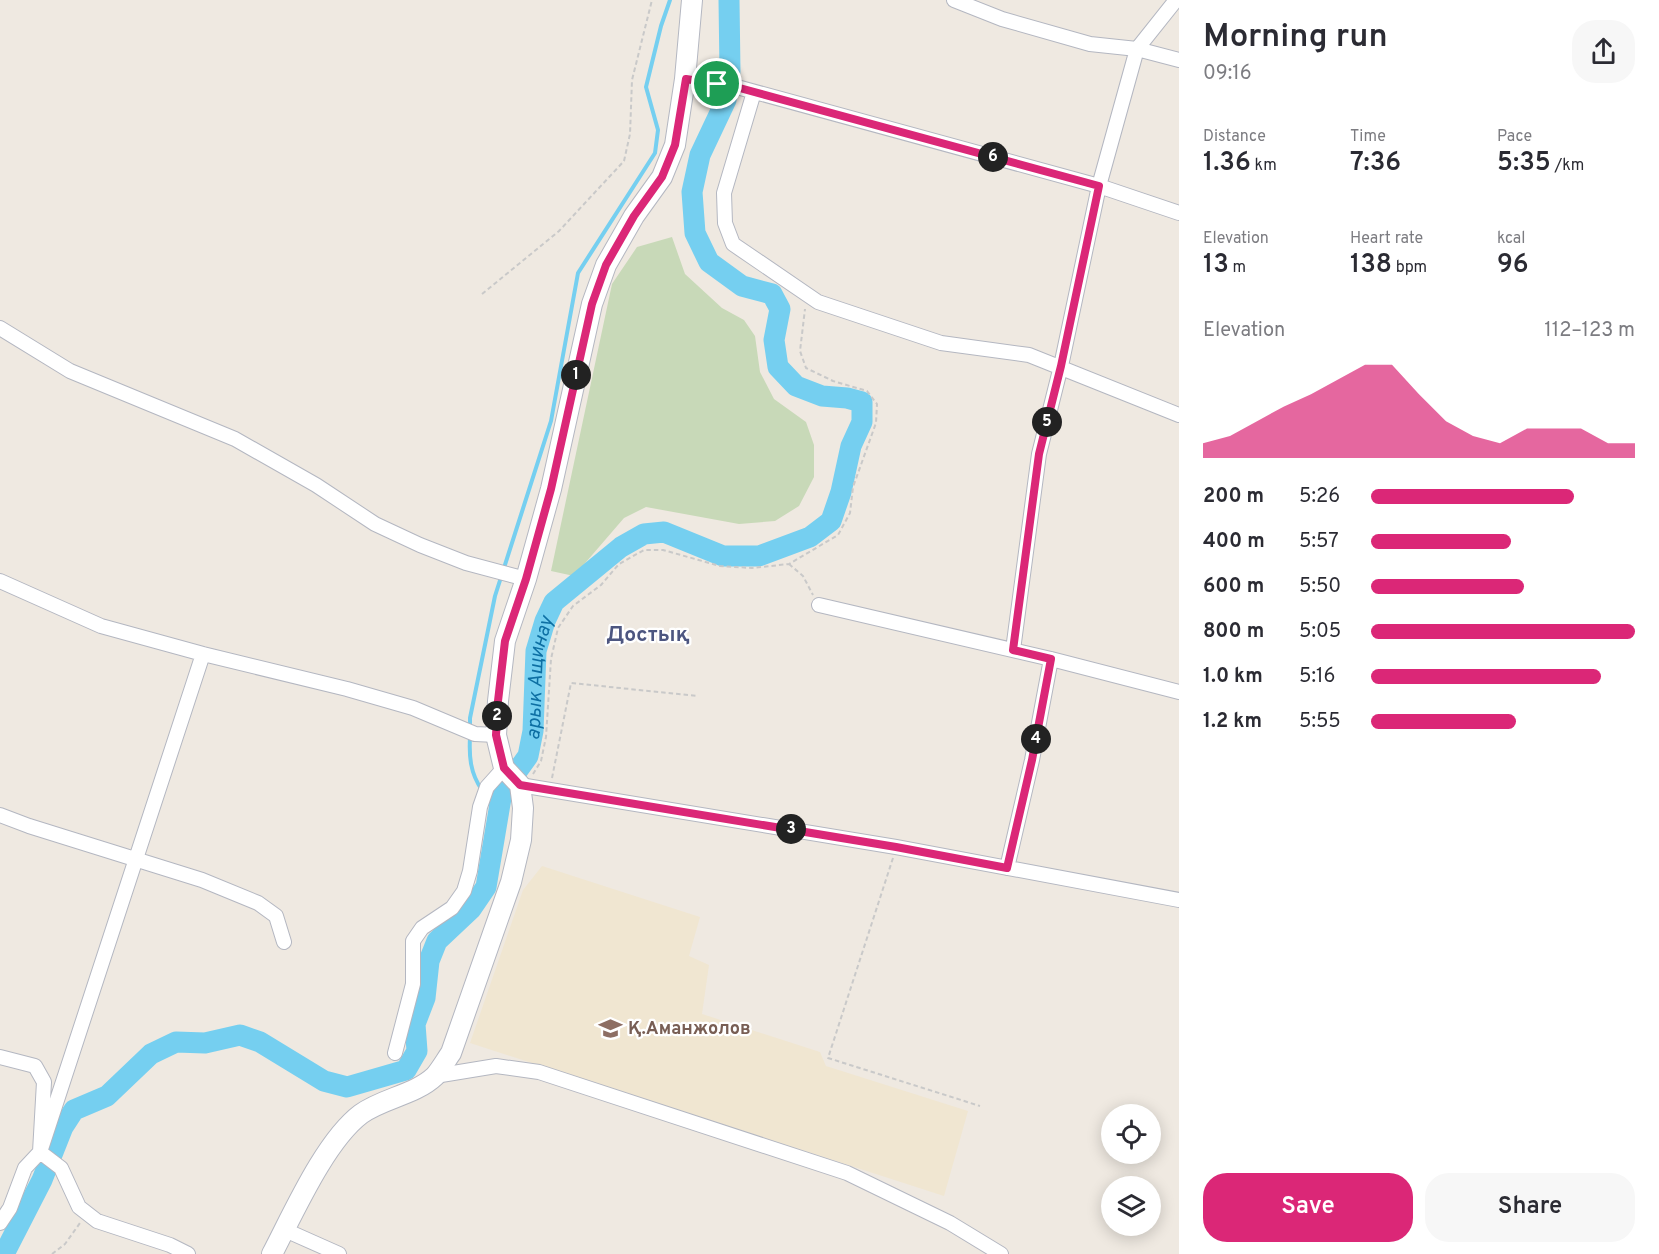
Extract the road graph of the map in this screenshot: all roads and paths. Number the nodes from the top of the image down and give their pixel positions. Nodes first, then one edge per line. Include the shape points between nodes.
1 (652, 0) edge
2 (692, 0) edge
3 (954, 0) edge
4 (1176, 0) edge
5 (1137, 49) junction
6 (1179, 60) edge
7 (686, 79) junction
8 (754, 92) junction
9 (1099, 186) junction
10 (1179, 213) edge
11 (482, 294) dead end
12 (807, 295) junction
13 (0, 328) edge
14 (1061, 366) junction
15 (1179, 415) edge
16 (789, 564) junction
17 (526, 579) junction
18 (0, 581) edge
19 (819, 605) joint
20 (1013, 650) junction
21 (203, 654) junction
22 (1051, 659) junction
23 (1179, 692) edge
24 (698, 696) dead end
25 (496, 735) junction
26 (504, 768) junction
27 (520, 785) junction
28 (550, 790) junction
29 (0, 815) edge
30 (896, 847) junction
31 (136, 859) junction
32 (1007, 868) junction
33 (1179, 900) edge
34 (284, 942) dead end
35 (395, 1053) dead end
36 (0, 1056) edge
37 (435, 1076) junction
38 (980, 1106) dead end
39 (40, 1152) junction
40 (87, 1214) junction
41 (0, 1223) edge
42 (285, 1230) junction
43 (52, 1254) edge
44 (188, 1254) edge
45 (272, 1254) edge
46 (339, 1254) edge
47 (1001, 1254) edge

1 - 11 path via 632,80 630,134 624,161 559,231
2 - 7 main road
3 - 5 street via 1002,19 1090,44
4 - 5 street
5 - 6 street
5 - 9 street
7 - 8 street
7 - 17 main road via 675,145 662,177 606,265 592,304 551,489
8 - 9 street
8 - 12 street via 724,193 725,223 733,244
9 - 10 street
9 - 14 street
12 - 14 street via 941,343 1029,355
12 - 16 path via 800,351 806,369 867,391 877,404 876,423 853,487 850,513 838,535
13 - 17 street via 70,371 235,440 316,484 375,524 466,563
14 - 15 street
14 - 20 street via 1039,454
16 - 19 path via 802,576
16 - 27 path via 720,566 663,550 644,550 619,564 601,585 573,606 558,628 550,659 546,737 534,774
17 - 25 main road via 505,641
18 - 21 street via 101,626
19 - 20 street
20 - 22 street
21 - 25 street via 347,689 413,708 475,734
21 - 31 street
22 - 23 street
22 - 32 street
24 - 28 path via 571,683
25 - 26 main road
26 - 27 main road
26 - 35 street via 487,787 480,807 464,891 452,908 422,928 412,941 413,984
27 - 28 street
27 - 37 main road via 521,840 511,882 451,1053
28 - 30 street
29 - 31 street
30 - 32 street
30 - 38 path via 828,1058
31 - 34 street via 258,903 276,916
31 - 39 street
32 - 33 street
36 - 39 street via 35,1066 44,1082
37 - 42 main road via 362,1113 339,1134
37 - 47 street via 496,1066 539,1072 847,1173 950,1223
39 - 40 street via 61,1168 79,1207
39 - 41 street via 25,1168
40 - 43 path via 65,1244
40 - 44 street
42 - 45 main road
42 - 46 street

